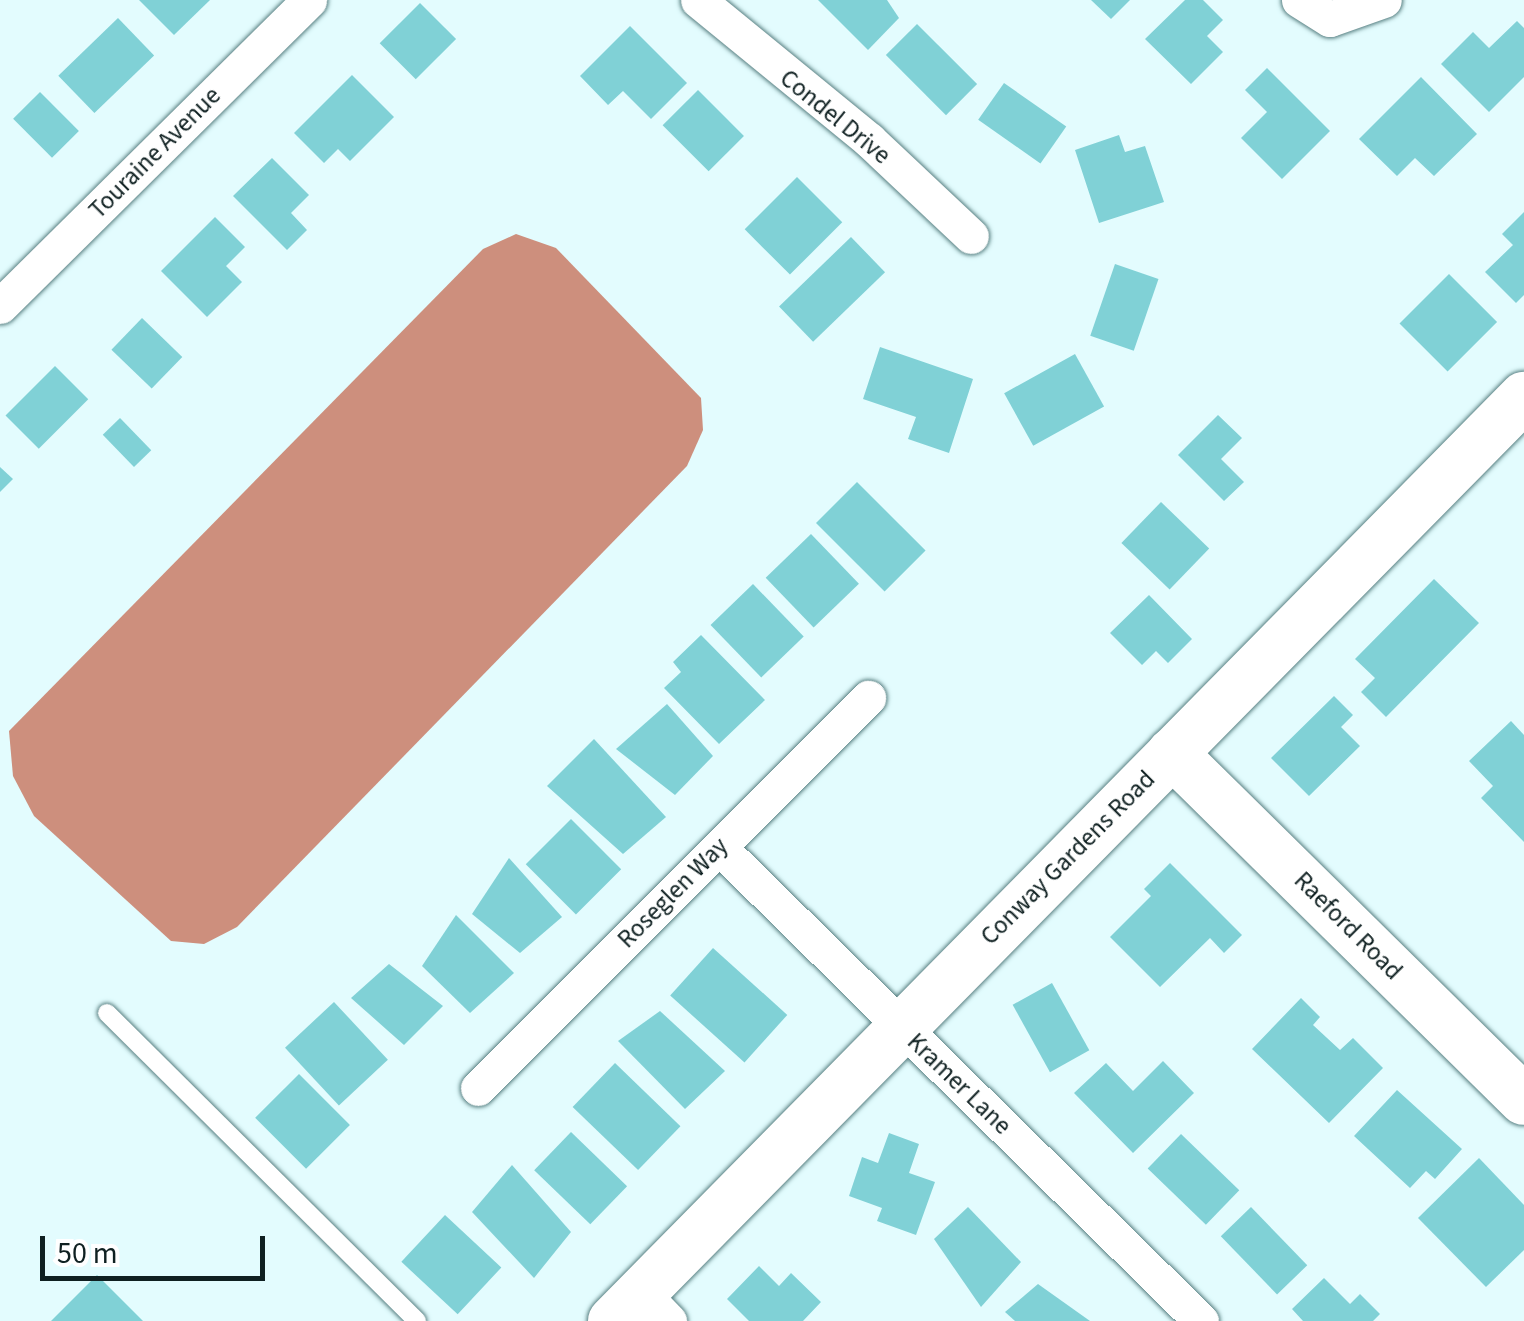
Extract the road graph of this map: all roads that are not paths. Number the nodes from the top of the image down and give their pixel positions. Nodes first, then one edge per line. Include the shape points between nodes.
1 (309, 0) edge
2 (698, 0) edge
3 (1299, 0) edge
4 (1384, 0) edge
5 (971, 236) dead end
6 (0, 306) edge
7 (1524, 397) edge
8 (868, 698) dead end
9 (1172, 753) junction
10 (719, 847) junction
11 (107, 1013) dead end
12 (901, 1027) junction
13 (478, 1088) dead end
14 (1524, 1100) edge
15 (641, 1312) edge
16 (417, 1321) edge
17 (1201, 1321) edge

1 - 6 street, Touraine Avenue
2 - 5 street, Condel Drive via 868,140
3 - 4 street via 1330,19
7 - 9 street, Conway Gardens Road
8 - 10 street, Roseglen Way
9 - 12 street, Conway Gardens Road
9 - 14 street, Raeford Road
10 - 12 street, Kramer Lane
10 - 13 street, Roseglen Way
11 - 16 lane
12 - 15 street, Conway Gardens Road
12 - 17 street, Kramer Lane

